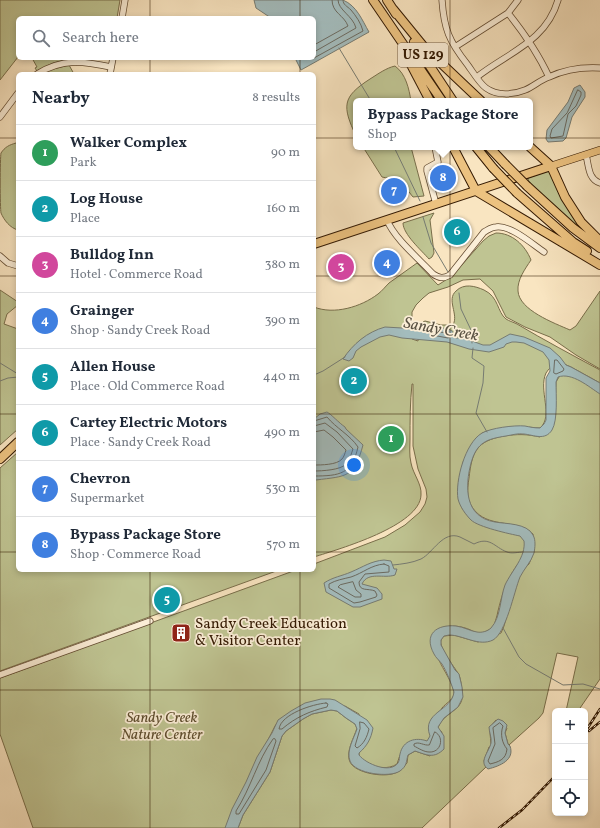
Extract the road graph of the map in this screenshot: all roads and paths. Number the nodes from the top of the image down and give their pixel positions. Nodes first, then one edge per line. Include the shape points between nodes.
1 (126, 0) edge
2 (374, 0) edge
3 (387, 0) edge
4 (442, 0) edge
5 (518, 0) edge
6 (558, 0) edge
7 (393, 9) junction
8 (508, 13) junction
9 (122, 16) edge
10 (389, 23) junction
11 (530, 42) junction
12 (455, 47) junction
13 (113, 60) edge
14 (111, 67) junction
15 (600, 68) edge
16 (41, 72) edge
17 (110, 72) edge
18 (549, 77) junction
19 (477, 78) junction
20 (16, 98) edge
21 (428, 98) edge
22 (440, 98) edge
23 (452, 98) edge
24 (478, 98) edge
25 (0, 117) edge
26 (436, 150) edge
27 (456, 150) edge
28 (478, 150) edge
29 (492, 150) edge
30 (533, 150) edge
31 (600, 150) edge
32 (586, 155) junction
33 (551, 166) junction
34 (469, 177) junction
35 (600, 182) edge
36 (476, 191) junction
37 (456, 197) junction
38 (436, 204) junction
39 (387, 220) junction
40 (600, 241) edge
41 (316, 243) edge
42 (600, 248) edge
43 (544, 252) dead end
44 (0, 256) edge
45 (600, 259) edge
46 (16, 265) edge
47 (600, 265) edge
48 (16, 444) edge
49 (0, 459) edge
50 (150, 621) dead end
51 (0, 675) edge

1 - 9 street
2 - 10 highway, US 129
3 - 7 highway, US 129
4 - 12 street via 443,19
5 - 8 street
6 - 11 street via 551,18
7 - 23 highway, US 129
7 - 24 highway via 424,47
8 - 11 street
8 - 12 street
10 - 21 highway
10 - 22 highway, US 129
11 - 18 street
11 - 19 street
12 - 19 street
13 - 14 street
14 - 16 street via 72,62 53,66
14 - 17 street
15 - 18 street via 575,69
18 - 19 street via 516,94 500,93 486,88
20 - 25 street
26 - 38 street via 438,162 427,171
27 - 34 highway
28 - 45 highway, bridge via 517,193 573,242
29 - 42 highway, bridge via 526,186 573,228
30 - 33 highway
31 - 32 main road
32 - 33 main road
32 - 35 street via 591,176
33 - 36 highway
33 - 40 highway via 565,197 581,222
34 - 36 highway
34 - 37 highway via 465,188
36 - 37 highway
36 - 47 highway
37 - 38 highway
38 - 39 highway
39 - 41 highway
39 - 43 street via 399,238 433,274 440,278 450,275 484,232 497,226 508,228
44 - 46 street
48 - 49 highway
50 - 51 street

